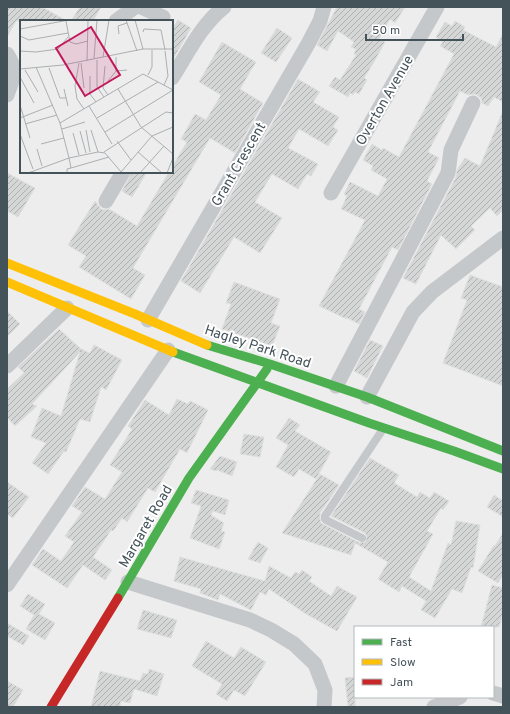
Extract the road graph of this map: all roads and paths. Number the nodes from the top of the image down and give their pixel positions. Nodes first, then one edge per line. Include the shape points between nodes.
1 (135, 7) edge
2 (141, 7) edge
3 (224, 7) edge
4 (324, 7) edge
5 (437, 7) edge
6 (163, 17) dead end
7 (117, 20) edge
8 (7, 54) edge
9 (17, 67) edge
10 (173, 76) edge
11 (7, 95) edge
12 (473, 103) dead end
13 (122, 173) edge
14 (331, 193) dead end
15 (106, 201) dead end
16 (503, 238) edge
17 (7, 263) edge
18 (7, 282) edge
19 (67, 308) junction
20 (148, 320) junction
21 (168, 350) junction
22 (270, 364) junction
23 (7, 366) edge
24 (257, 382) junction
25 (336, 386) junction
26 (367, 397) junction
27 (383, 428) junction
28 (503, 451) edge
29 (503, 469) edge
30 (362, 538) dead end
31 (128, 582) junction
32 (7, 585) edge
33 (457, 698) edge
34 (51, 707) edge
35 (324, 707) edge
36 (434, 707) edge

1 - 7 street
2 - 6 street
3 - 10 street via 204,27
4 - 20 street, Grant Crescent via 308,44
5 - 14 street, Overton Avenue
8 - 9 street
9 - 11 street
12 - 25 street via 451,150 448,173
13 - 15 street
16 - 26 street via 432,292 413,312
17 - 20 main road, Hagley Park Road
18 - 19 main road
19 - 21 main road
19 - 23 street
20 - 22 main road, Hagley Park Road via 200,343
21 - 24 main road
21 - 32 street
22 - 24 main road, Margaret Road
22 - 25 main road, Hagley Park Road
24 - 27 main road
24 - 31 main road, Margaret Road via 189,478
25 - 26 main road, Hagley Park Road
26 - 28 main road, Hagley Park Road
27 - 29 main road via 454,450
27 - 30 lane via 325,516 326,520
31 - 34 main road, Margaret Road
31 - 35 street via 250,620 294,644 315,664 325,690
33 - 36 street

